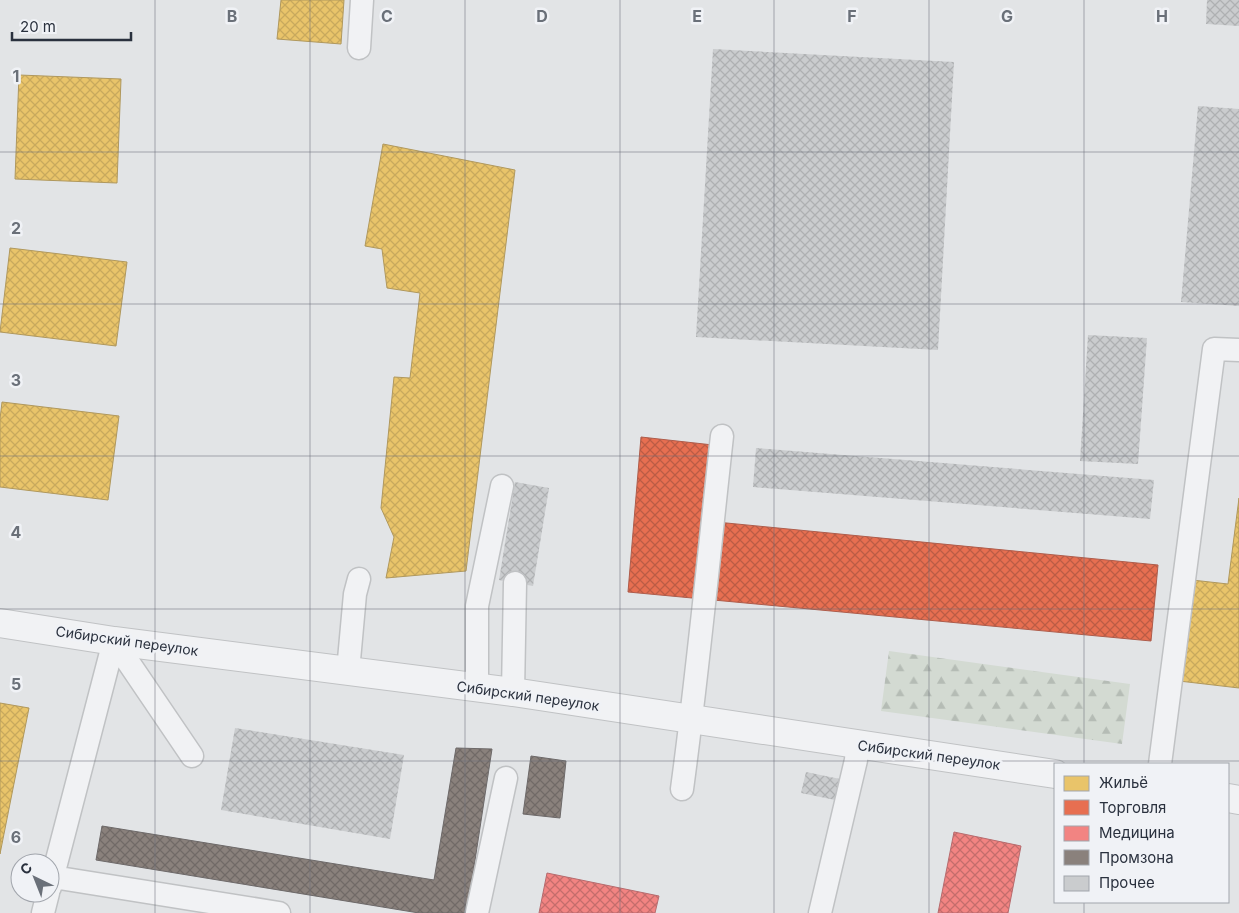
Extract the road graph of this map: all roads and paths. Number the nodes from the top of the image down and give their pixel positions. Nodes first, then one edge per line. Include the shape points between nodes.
1 (362, 0) edge
2 (359, 48) dead end
3 (1239, 350) edge
4 (722, 436) dead end
5 (502, 486) dead end
6 (359, 579) dead end
7 (515, 583) dead end
8 (0, 623) edge
9 (114, 641) junction
10 (348, 671) junction
11 (477, 688) junction
12 (513, 692) junction
13 (692, 719) junction
14 (857, 744) junction
15 (192, 756) dead end
16 (1160, 763) edge
17 (1054, 774) edge
18 (506, 778) dead end
19 (682, 789) dead end
20 (59, 853) edge
21 (60, 887) edge
22 (280, 913) edge
23 (476, 913) edge
24 (820, 913) edge

1 - 2 lane
3 - 16 lane via 1214,349
4 - 13 lane
5 - 11 lane via 478,606
6 - 10 lane
7 - 12 lane
8 - 9 street, Сибирский переулок
9 - 10 street, Сибирский переулок
9 - 15 lane
9 - 20 lane
10 - 11 street, Сибирский переулок
11 - 12 street, Сибирский переулок
12 - 13 street, Сибирский переулок
13 - 14 street, Сибирский переулок
13 - 19 lane
14 - 17 street, Сибирский переулок
14 - 24 lane
18 - 23 lane
21 - 22 lane

